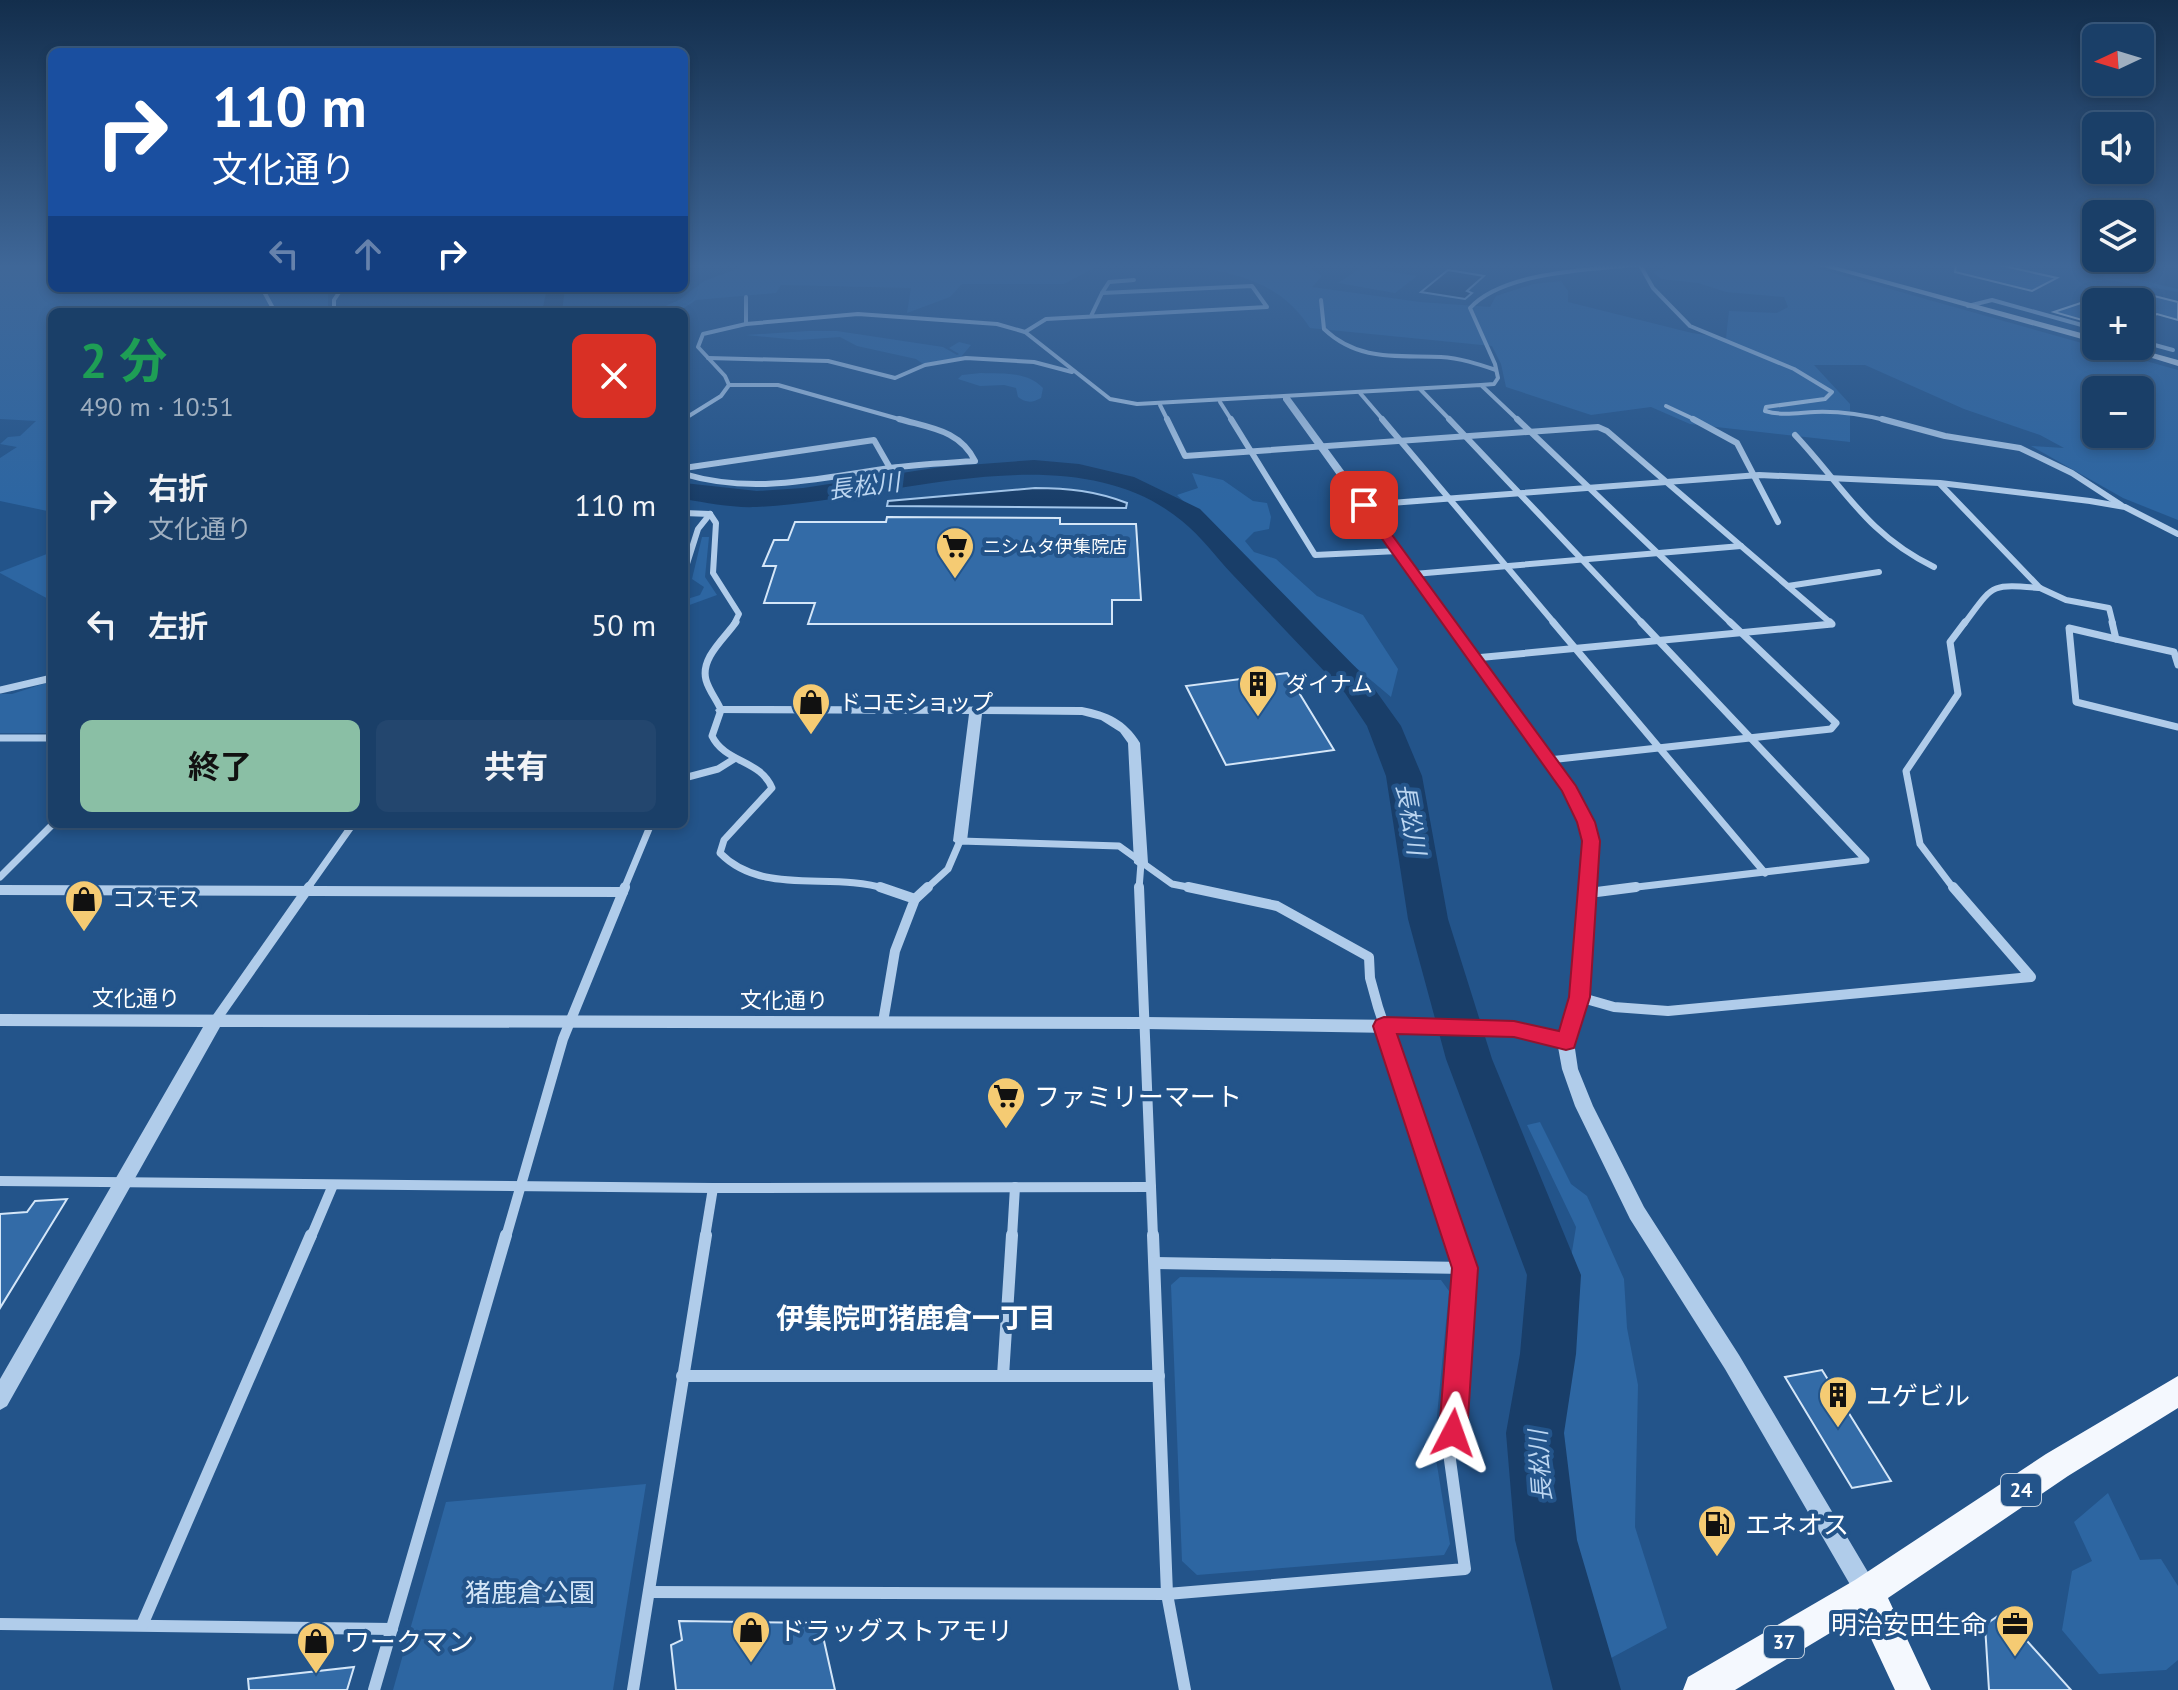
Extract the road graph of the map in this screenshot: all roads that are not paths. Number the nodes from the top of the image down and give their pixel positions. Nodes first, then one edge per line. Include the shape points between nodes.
1 (697, 344) edge
2 (1040, 344) edge
3 (1345, 344) edge
4 (1485, 344) edge
5 (1733, 344) edge
6 (2154, 344) edge
7 (2175, 348) edge
8 (2154, 356) edge
9 (708, 358) junction
10 (2162, 358) junction
11 (2178, 363) edge
12 (1496, 370) junction
13 (1077, 373) junction
14 (729, 385) junction
15 (1481, 385) junction
16 (1420, 389) junction
17 (1360, 393) junction
18 (1286, 398) junction
19 (1220, 402) junction
20 (1160, 405) junction
21 (1666, 406) dead end
22 (688, 417) edge
23 (1530, 432) junction
24 (1795, 435) dead end
25 (1465, 437) junction
26 (1401, 441) junction
27 (1322, 447) junction
28 (1251, 452) junction
29 (890, 468) junction
30 (688, 470) edge
31 (688, 473) edge
32 (1754, 476) junction
33 (1832, 478) junction
34 (1667, 482) junction
35 (1940, 483) junction
36 (1589, 488) junction
37 (1518, 493) junction
38 (1450, 499) junction
39 (1364, 505) junction
40 (2125, 507) junction
41 (688, 513) edge
42 (710, 514) junction
43 (1778, 522) dead end
44 (2178, 534) edge
45 (1741, 546) junction
46 (1398, 551) junction
47 (1658, 553) junction
48 (688, 560) edge
49 (1582, 560) junction
50 (1507, 566) junction
51 (1934, 567) dead end
52 (1879, 572) dead end
53 (1414, 574) junction
54 (1788, 586) junction
55 (2040, 588) junction
56 (1741, 632) junction
57 (2116, 639) junction
58 (1659, 640) junction
59 (1577, 648) junction
60 (1475, 658) junction
61 (2178, 665) edge
62 (48, 679) edge
63 (0, 690) edge
64 (721, 710) junction
65 (976, 711) junction
66 (2178, 727) edge
67 (0, 738) edge
68 (48, 738) edge
69 (1751, 738) junction
70 (1661, 747) junction
71 (734, 759) junction
72 (1549, 760) junction
73 (688, 777) edge
74 (49, 828) edge
75 (350, 828) edge
76 (649, 828) edge
77 (960, 841) junction
78 (1141, 863) junction
79 (1765, 873) junction
80 (0, 877) edge
81 (0, 890) edge
82 (305, 891) junction
83 (623, 892) junction
84 (1589, 893) junction
85 (915, 899) junction
86 (1579, 997) junction
87 (0, 1020) edge
88 (215, 1021) junction
89 (568, 1021) junction
90 (883, 1022) junction
91 (1145, 1023) junction
92 (1389, 1026) junction
93 (1566, 1042) junction
94 (0, 1181) edge
95 (126, 1181) junction
96 (519, 1184) junction
97 (333, 1185) junction
98 (1015, 1187) junction
99 (1151, 1187) junction
100 (713, 1188) junction
101 (1155, 1263) junction
102 (1465, 1268) junction
103 (682, 1376) junction
104 (1003, 1376) junction
105 (1159, 1376) junction
106 (2178, 1391) edge
107 (0, 1399) edge
108 (649, 1592) junction
109 (1867, 1592) junction
110 (1167, 1594) junction
111 (0, 1624) edge
112 (142, 1625) junction
113 (392, 1629) junction
114 (374, 1690) edge
115 (633, 1690) edge
116 (1185, 1690) edge
117 (1701, 1690) edge
118 (1913, 1690) edge

1 - 9 street
2 - 13 street
3 - 12 street via 1382,359 1445,357
4 - 12 street
5 - 40 street via 1794,369 1832,392 1825,399 1765,411 1862,414 1945,436 2020,448
6 - 7 street
7 - 10 street
8 - 10 main road
9 - 13 street via 828,361 895,378 925,365 966,358 1034,362
9 - 14 street
10 - 11 main road
12 - 15 street via 1494,384
13 - 20 street via 1110,399
14 - 22 street
14 - 29 street via 778,385 955,435 975,461
15 - 16 street
15 - 23 street
16 - 17 street
16 - 25 street
17 - 18 street
17 - 26 street
18 - 19 street
18 - 27 street
19 - 20 street
19 - 28 street
20 - 28 street via 1185,456
21 - 32 street via 1737,443
23 - 25 street
23 - 34 street via 1598,427
23 - 36 street
24 - 33 street
25 - 26 street
25 - 37 street
26 - 27 street
26 - 38 street
27 - 28 street
27 - 39 street
28 - 46 street via 1315,555
29 - 30 street via 874,440
29 - 31 street via 769,485 705,482
32 - 33 street
32 - 34 street
32 - 43 street
33 - 35 street
33 - 51 street via 1872,530 1911,558
34 - 36 street
34 - 45 street
35 - 40 street
35 - 55 street
36 - 37 street
36 - 47 street
37 - 38 street
37 - 49 street
38 - 39 street
38 - 50 street
39 - 46 street
40 - 44 street
41 - 42 street
42 - 48 street via 698,529
42 - 64 street via 716,523 713,573 739,614 706,665 706,680
45 - 47 street
45 - 54 street
46 - 53 street
47 - 49 street
47 - 56 street
49 - 50 street
49 - 58 street
50 - 53 street
50 - 59 street
52 - 54 street
53 - 60 street
54 - 56 street via 1832,624
55 - 57 street via 2066,600 2109,608
55 - 86 street via 1991,588 1950,642 1958,694 1906,771 1920,844 2031,977 1668,1011 1614,1007
56 - 58 street
56 - 69 street via 1836,723 1831,729
57 - 61 street via 2174,652
57 - 66 street via 2069,628 2076,702
58 - 59 street
58 - 69 street
59 - 60 street
59 - 70 street
60 - 72 street
62 - 63 street
64 - 65 street
64 - 71 street via 712,736 715,746
65 - 77 street
65 - 78 street via 1082,711 1112,719 1127,730 1134,743
67 - 68 street
69 - 70 street
69 - 79 street via 1866,860
70 - 72 street
70 - 79 street
71 - 73 street
71 - 85 street via 763,771 772,788 724,840 720,853 725,860 774,879 857,882
72 - 84 street via 1586,822 1591,841
74 - 80 street
75 - 82 street
76 - 83 street
77 - 78 street via 1119,846
77 - 85 street via 948,869
78 - 91 street
78 - 92 street via 1172,884 1277,906 1369,957 1370,978
79 - 84 street
81 - 82 street
82 - 83 street
82 - 88 street
83 - 89 street
84 - 86 street
85 - 90 street via 895,951
86 - 93 street
87 - 88 street, 文化通り
88 - 89 street, 文化通り
88 - 95 street
89 - 90 street, 文化通り
89 - 96 street
90 - 91 street, 文化通り
91 - 92 street, 文化通り
91 - 99 street
92 - 93 street, 文化通り via 1514,1029
92 - 102 street
93 - 109 street via 1584,1106 1637,1213
94 - 95 street
95 - 97 street
95 - 107 street
96 - 97 street
96 - 100 street
96 - 113 street
97 - 112 street
98 - 99 street
98 - 100 street
98 - 104 street
99 - 101 street
100 - 103 street
101 - 102 street
101 - 105 street
102 - 110 street via 1450,1460 1465,1569
103 - 104 street
103 - 108 street
104 - 105 street
105 - 110 street
106 - 109 main road, 24
108 - 110 street
108 - 115 street
109 - 117 main road, 37
109 - 118 main road
110 - 116 street
111 - 112 street
112 - 113 street
113 - 114 street

